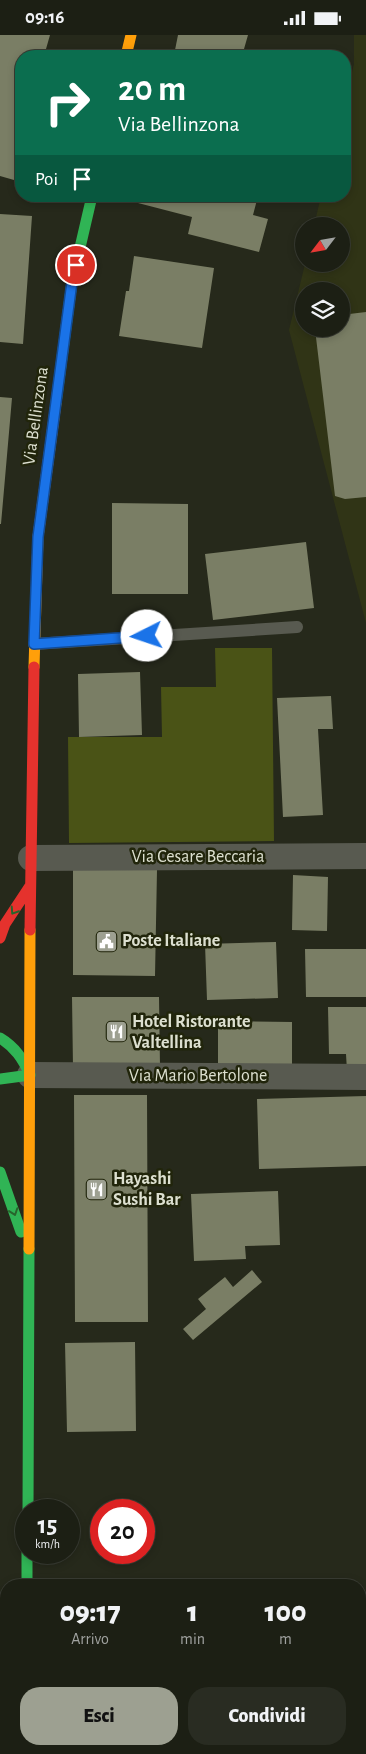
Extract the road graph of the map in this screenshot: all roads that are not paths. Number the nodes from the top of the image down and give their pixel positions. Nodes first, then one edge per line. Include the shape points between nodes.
1 (131, 35) edge
2 (127, 50) edge
3 (91, 202) edge
4 (297, 627) dead end
5 (34, 644) junction
6 (366, 856) edge
7 (30, 858) junction
8 (30, 886) junction
9 (0, 938) edge
10 (0, 1038) edge
11 (30, 1075) junction
12 (366, 1077) edge
13 (0, 1079) edge
14 (0, 1172) edge
15 (28, 1253) junction
16 (28, 1499) edge
17 (27, 1564) edge
18 (27, 1579) edge

1 - 2 main road
3 - 5 main road, Via Bellinzona via 72,282 38,537
4 - 5 lane
5 - 7 main road, Via Bellinzona
6 - 7 street, Via Cesare Beccaria
7 - 8 main road, Via Bellinzona
8 -> 9 main road via 5,924
8 - 11 main road, Via Bellinzona
10 - 11 main road via 21,1056
11 - 12 street, Via Mario Bertolone
11 - 13 main road
11 - 15 main road, Via Bellinzona
14 -> 15 main road
15 - 16 main road, Via Bellinzona
17 - 18 main road

